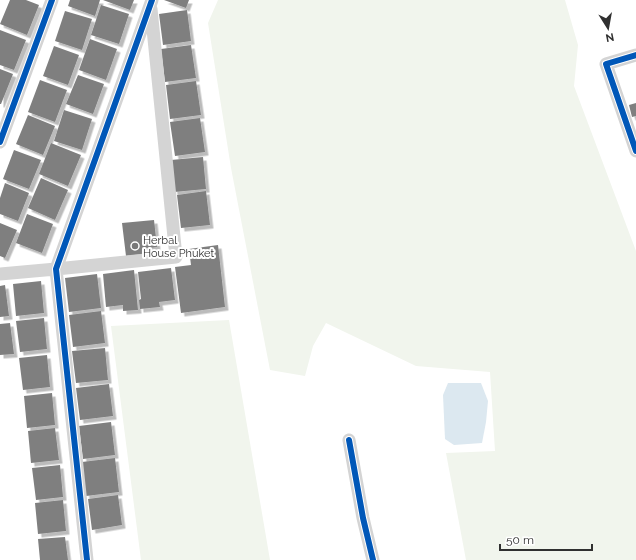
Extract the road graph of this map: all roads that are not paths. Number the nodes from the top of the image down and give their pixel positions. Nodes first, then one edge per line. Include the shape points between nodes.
1 (52, 0) edge
2 (152, 2) edge
3 (636, 55) edge
4 (0, 142) edge
5 (636, 151) edge
6 (56, 269) junction
7 (0, 274) edge
8 (349, 440) dead end
9 (87, 560) edge
10 (373, 560) edge

1 - 4 street
2 - 6 street
2 - 6 street via 176,257
3 - 5 street via 606,64
6 - 7 street
6 - 9 street
8 - 10 street

